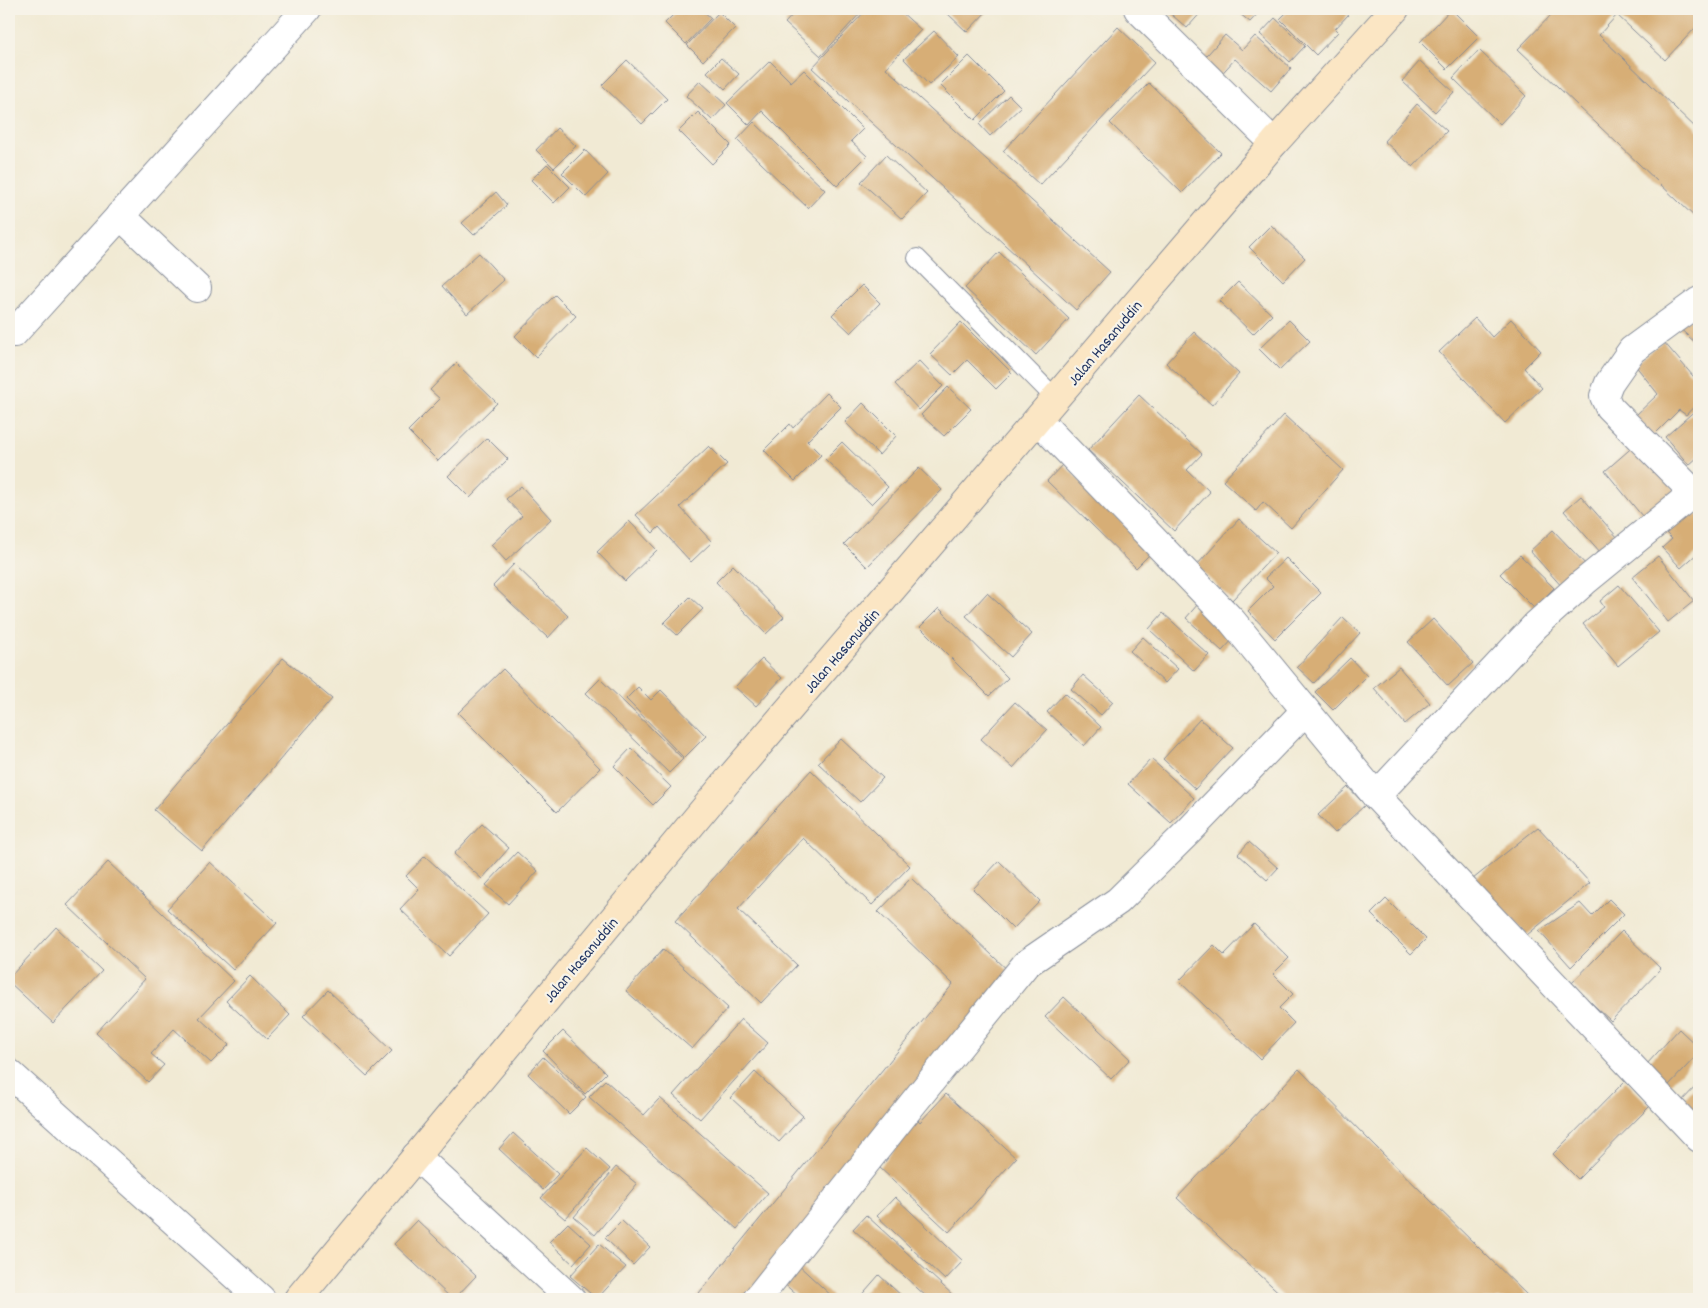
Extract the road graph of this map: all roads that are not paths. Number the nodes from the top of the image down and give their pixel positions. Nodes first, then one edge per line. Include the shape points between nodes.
1 (307, 9) edge
2 (1138, 9) edge
3 (1395, 9) edge
4 (1274, 143) junction
5 (120, 215) junction
6 (917, 258) dead end
7 (197, 288) dead end
8 (1699, 301) edge
9 (14, 334) dead end
10 (1056, 399) junction
11 (1038, 420) junction
12 (1305, 711) junction
13 (1376, 796) junction
14 (9, 1073) edge
15 (1699, 1138) edge
16 (416, 1156) junction
17 (261, 1299) edge
18 (298, 1299) edge
19 (571, 1299) edge
20 (757, 1299) edge

1 - 5 street
2 - 4 street
3 - 4 main road, Jalan Hasanuddin
4 - 10 main road, Jalan Hasanuddin
5 - 7 street
5 - 9 street
6 - 10 lane
8 - 13 street via 1632,350 1604,396 1609,407 1686,485 1686,496 1536,625
10 - 11 main road, Jalan Hasanuddin
11 - 12 street via 1232,621
11 - 16 main road, Jalan Hasanuddin via 719,792
12 - 13 street
12 - 20 street via 1118,901 1026,964
13 - 15 street
14 - 17 street
16 - 18 main road, Jalan Hasanuddin
16 - 19 street

